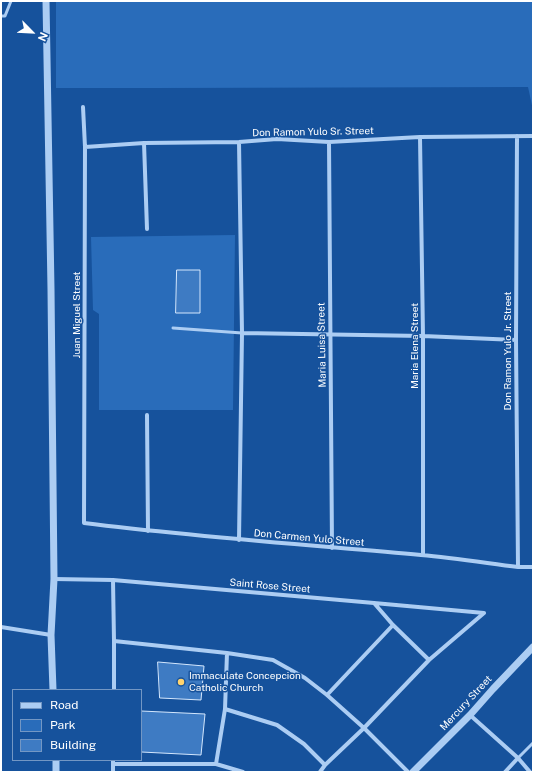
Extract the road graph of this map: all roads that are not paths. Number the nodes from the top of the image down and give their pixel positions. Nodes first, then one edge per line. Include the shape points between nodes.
1 (11, 1) edge
2 (46, 1) edge
3 (1, 16) edge
4 (83, 108) dead end
5 (517, 136) junction
6 (533, 136) edge
7 (420, 137) junction
8 (239, 142) junction
9 (329, 142) junction
10 (144, 143) junction
11 (85, 147) junction
12 (147, 230) dead end
13 (173, 328) dead end
14 (242, 334) junction
15 (330, 335) junction
16 (423, 336) junction
17 (516, 340) junction
18 (147, 415) dead end
19 (84, 523) joint
20 (148, 531) junction
21 (239, 540) junction
22 (332, 548) junction
23 (423, 555) junction
24 (518, 566) junction
25 (533, 567) edge
26 (54, 579) junction
27 (113, 580) junction
28 (374, 603) junction
29 (393, 625) junction
30 (1, 627) edge
31 (52, 635) junction
32 (114, 641) junction
33 (533, 647) edge
34 (227, 653) junction
35 (429, 660) junction
36 (53, 689) edge
37 (114, 689) edge
38 (327, 696) junction
39 (225, 709) junction
40 (470, 715) junction
41 (364, 728) junction
42 (533, 743) edge
43 (518, 758) junction
44 (56, 761) edge
45 (113, 762) edge
46 (216, 764) junction
47 (325, 765) junction
48 (56, 772) edge
49 (113, 772) edge
50 (242, 772) edge
51 (320, 772) edge
52 (408, 772) edge
53 (414, 772) edge
54 (505, 772) edge
55 (530, 772) edge

1 - 3 lane via 5,16
2 - 26 street
4 - 11 street, Juan Miguel Street
5 - 6 street, Don Ramon Yulo Sr. Street
5 - 7 street, Don Ramon Yulo Sr. Street
5 - 17 street, Don Ramon Yulo Jr. Street
7 - 9 street, Don Ramon Yulo Sr. Street
7 - 16 street, Maria Elena Street
8 - 9 street, Don Ramon Yulo Sr. Street via 277,139
8 - 10 street, Don Ramon Yulo Sr. Street
8 - 14 street
9 - 15 street, Maria Luisa Street
10 - 11 street, Don Ramon Yulo Sr. Street
10 - 12 street
11 - 19 street, Juan Miguel Street
13 - 14 lane
14 - 15 street
14 - 21 street
15 - 16 street
15 - 22 street, Maria Luisa Street
16 - 17 street
16 - 23 street, Maria Elena Street
17 - 24 street, Don Ramon Yulo Jr. Street
18 - 20 street
19 - 20 street, Don Carmen Yulo Street
20 - 21 street, Don Carmen Yulo Street
21 - 22 street, Don Carmen Yulo Street
22 - 23 street, Don Carmen Yulo Street
23 - 24 street, Don Carmen Yulo Street
24 - 25 street, Don Carmen Yulo Street
26 - 27 street, Saint Rose Street
26 - 31 street
27 - 28 street, Saint Rose Street
27 - 32 street
28 - 29 street
28 - 35 street, Saint Rose Street via 484,613
29 - 35 street
29 - 38 street
30 - 31 street
31 - 36 street
32 - 34 street
32 - 37 street
33 - 40 street, Mercury Street
34 - 38 street via 273,660 305,678
34 - 39 street
35 - 41 street
38 - 41 street
39 - 46 street
39 - 47 street via 277,725 304,744
40 - 43 street
40 - 53 street, Mercury Street
41 - 47 street
41 - 52 street
42 - 43 lane
43 - 54 street
43 - 55 street
44 - 48 street
45 - 46 street
45 - 49 street
46 - 50 street
47 - 51 street

